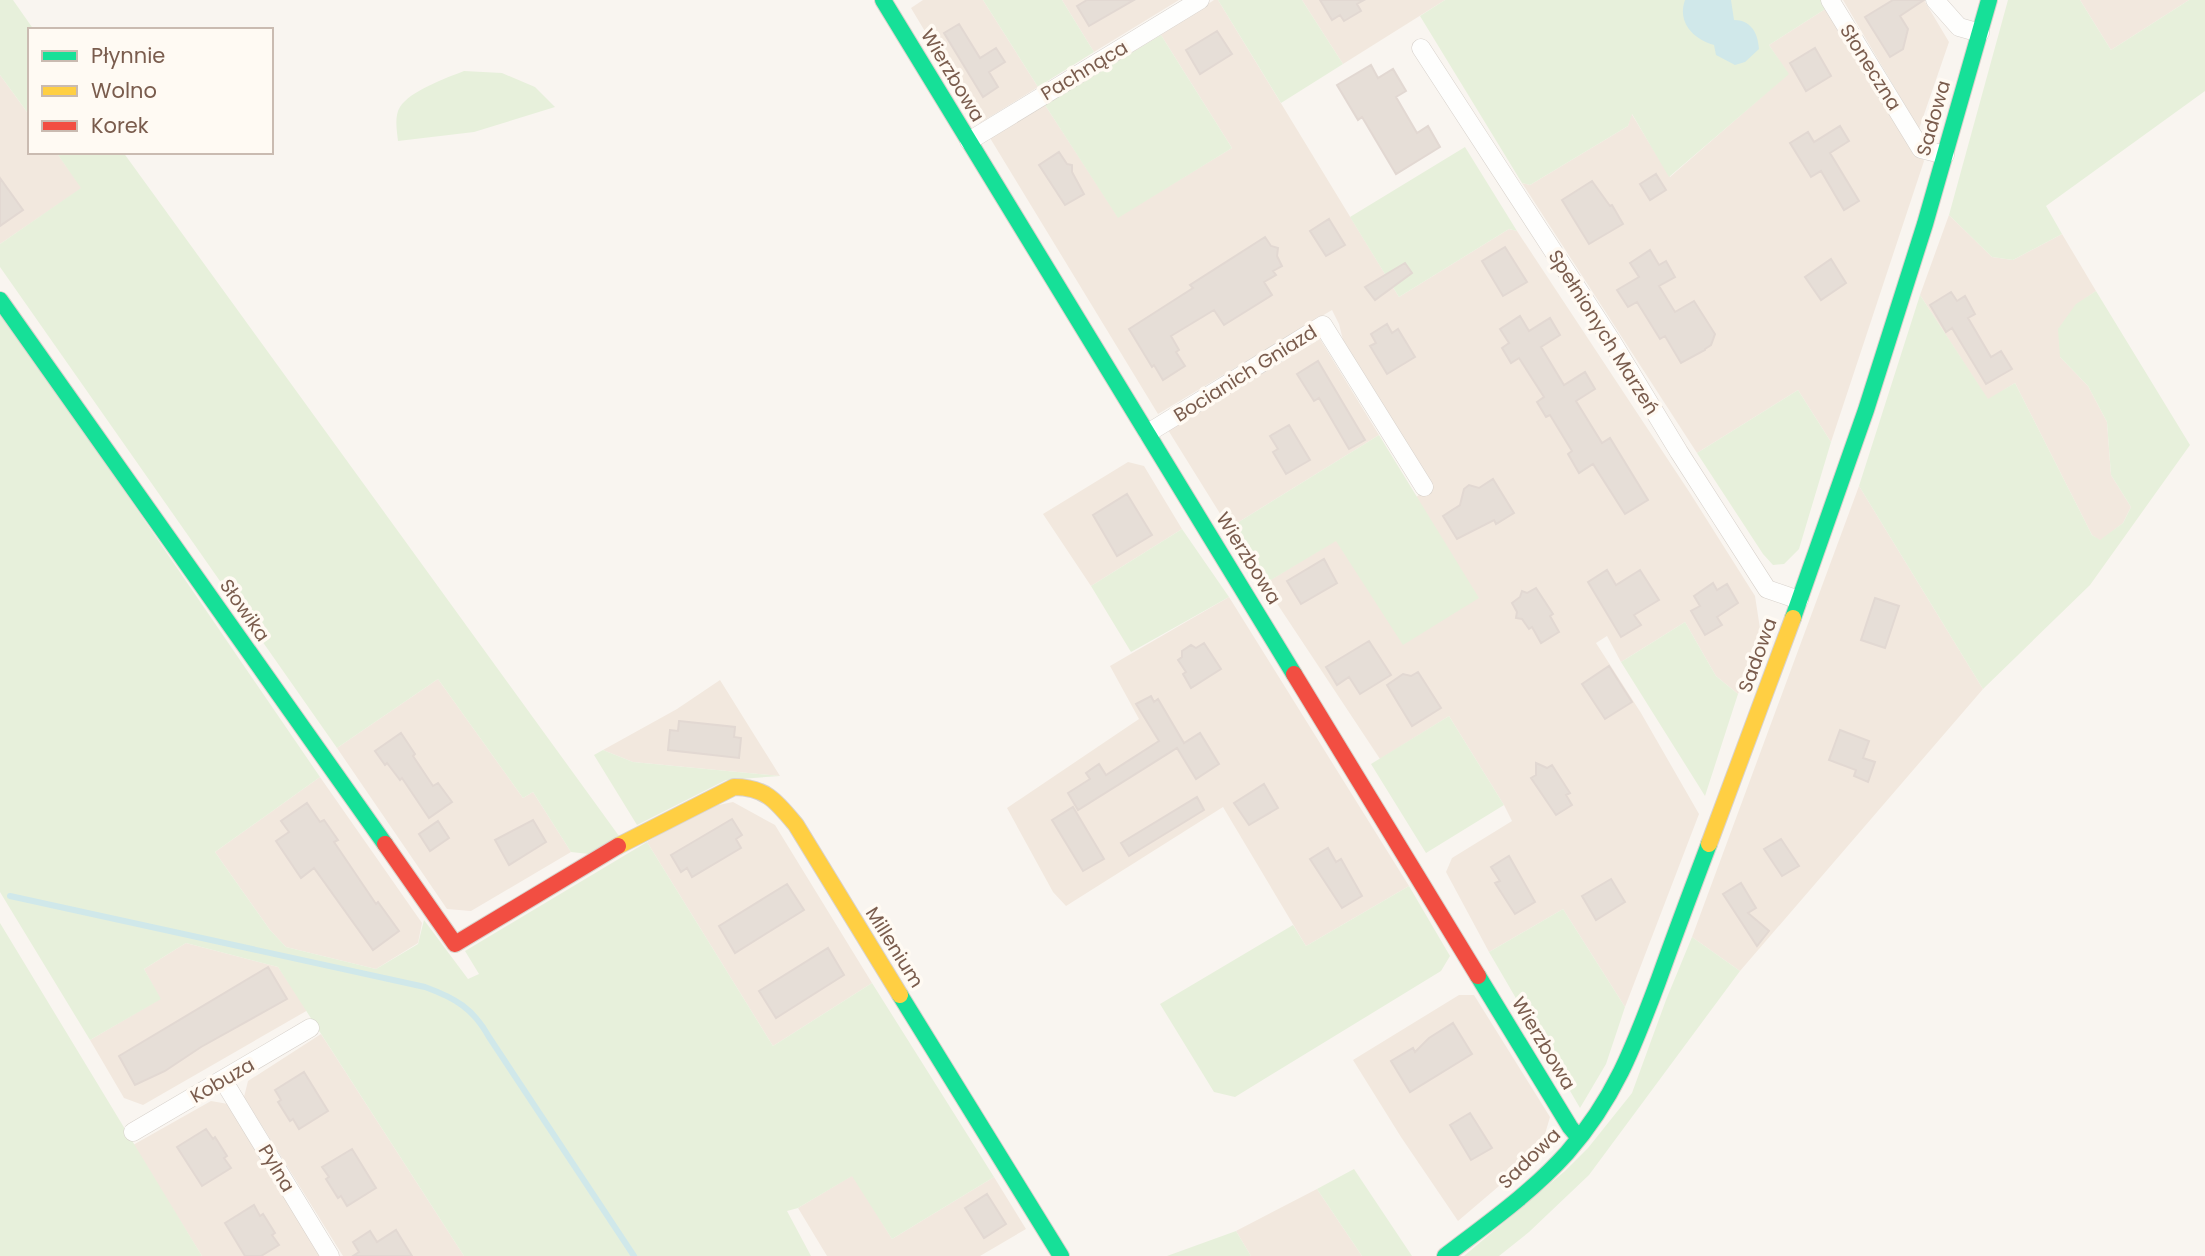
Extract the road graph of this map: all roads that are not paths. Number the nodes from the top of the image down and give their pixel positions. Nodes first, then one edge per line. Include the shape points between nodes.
1 (883, 0) edge
2 (1200, 0) edge
3 (1830, 0) edge
4 (1935, 0) edge
5 (1989, 0) edge
6 (1980, 33) junction
7 (1421, 48) dead end
8 (969, 141) junction
9 (1945, 155) junction
10 (0, 300) edge
11 (1148, 433) junction
12 (1424, 486) dead end
13 (1799, 600) junction
14 (629, 839) joint
15 (310, 1028) dead end
16 (223, 1080) junction
17 (133, 1132) dead end
18 (1579, 1138) junction
19 (330, 1256) edge
20 (1061, 1256) edge
21 (1445, 1256) edge

1 - 8 street, Wierzbowa
2 - 8 street, Pachnąca
3 - 9 street, Słoneczna via 1921,149
4 - 6 street via 1959,27
5 - 6 street, Sadowa
6 - 9 street, Sadowa
7 - 13 street, Spełnionych Marzeń via 1767,589
8 - 11 street, Wierzbowa
9 - 13 street, Sadowa via 1874,385
10 - 14 street, Słowika via 455,944
11 - 12 street, Bocianich Gniazd via 1323,325
11 - 18 street, Wierzbowa
13 - 18 street, Sadowa via 1629,1058 1606,1103
14 - 20 street, Millenium via 734,787 758,788 776,801 796,825
15 - 16 street, Kobuza
16 - 17 street, Kobuza
16 - 19 street, Pylna
18 - 21 street, Sadowa via 1529,1191

